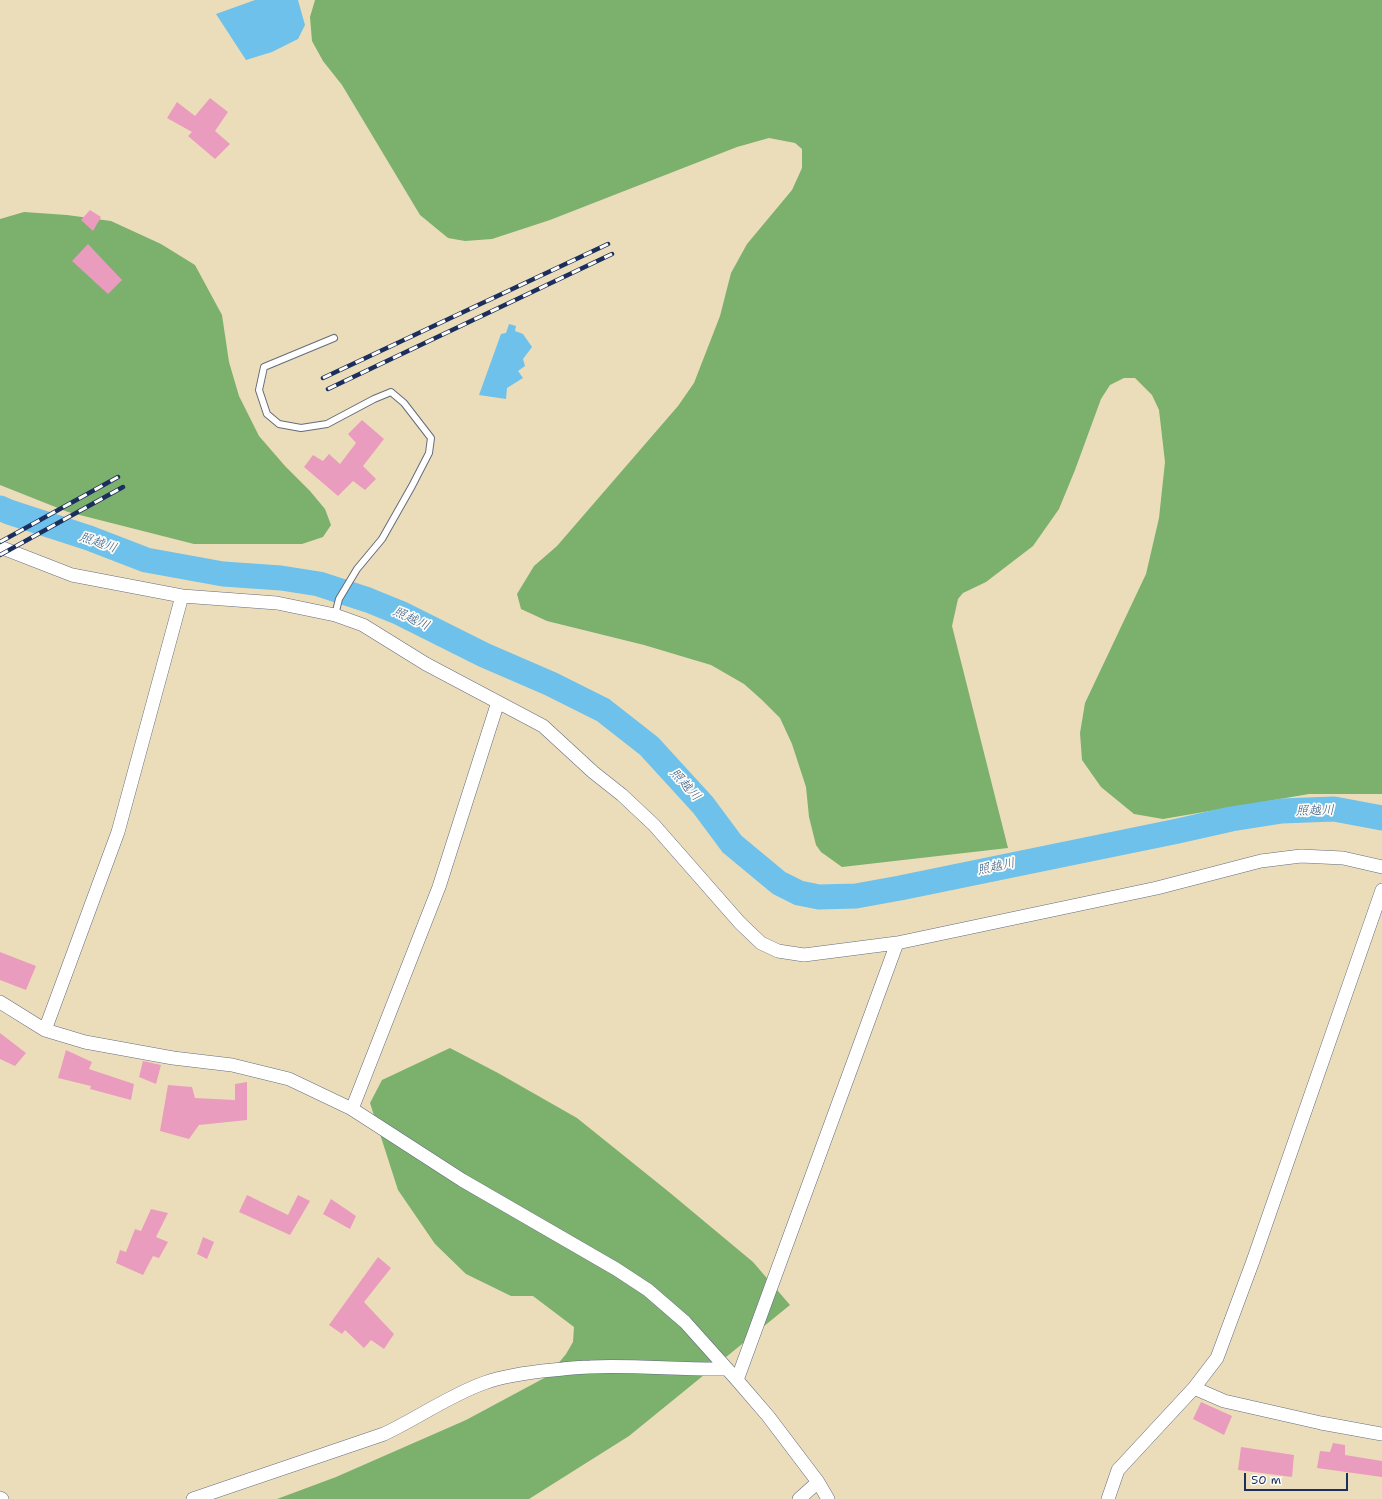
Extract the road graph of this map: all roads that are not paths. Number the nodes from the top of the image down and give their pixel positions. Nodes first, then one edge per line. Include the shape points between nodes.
1 (334, 338) dead end
2 (0, 548) edge
3 (182, 596) junction
4 (335, 615) junction
5 (498, 702) junction
6 (1382, 867) edge
7 (1382, 890) edge
8 (897, 942) junction
9 (0, 1002) edge
10 (45, 1030) junction
11 (352, 1109) junction
12 (726, 1369) junction
13 (737, 1380) junction
14 (1194, 1388) junction
15 (1382, 1434) edge
16 (818, 1482) junction
17 (193, 1499) edge
18 (799, 1499) edge
19 (828, 1499) edge
20 (1108, 1499) edge

1 - 4 lane via 264,366 259,390 267,414 279,424 301,428 327,424 391,392 404,402 431,438 429,453 382,539 357,569 339,599
2 - 3 street via 72,575
3 - 4 street via 277,603
3 - 10 street via 118,832
4 - 5 street via 363,625 426,664
5 - 8 street via 543,726 622,795 654,825 740,923 761,943 778,952 804,955
5 - 11 street via 439,887
6 - 8 street via 1343,858 1301,856 1260,861 1157,888
7 - 14 street via 1217,1358
8 - 13 street
9 - 10 street
10 - 11 street via 85,1042 173,1058 232,1065 289,1079
11 - 12 street via 462,1180 648,1290 685,1322
12 - 13 street
12 - 17 street via 590,1367 530,1372 485,1382 384,1434
13 - 16 street
14 - 15 street via 1224,1401
14 - 20 street via 1118,1470
16 - 18 street
16 - 19 street

